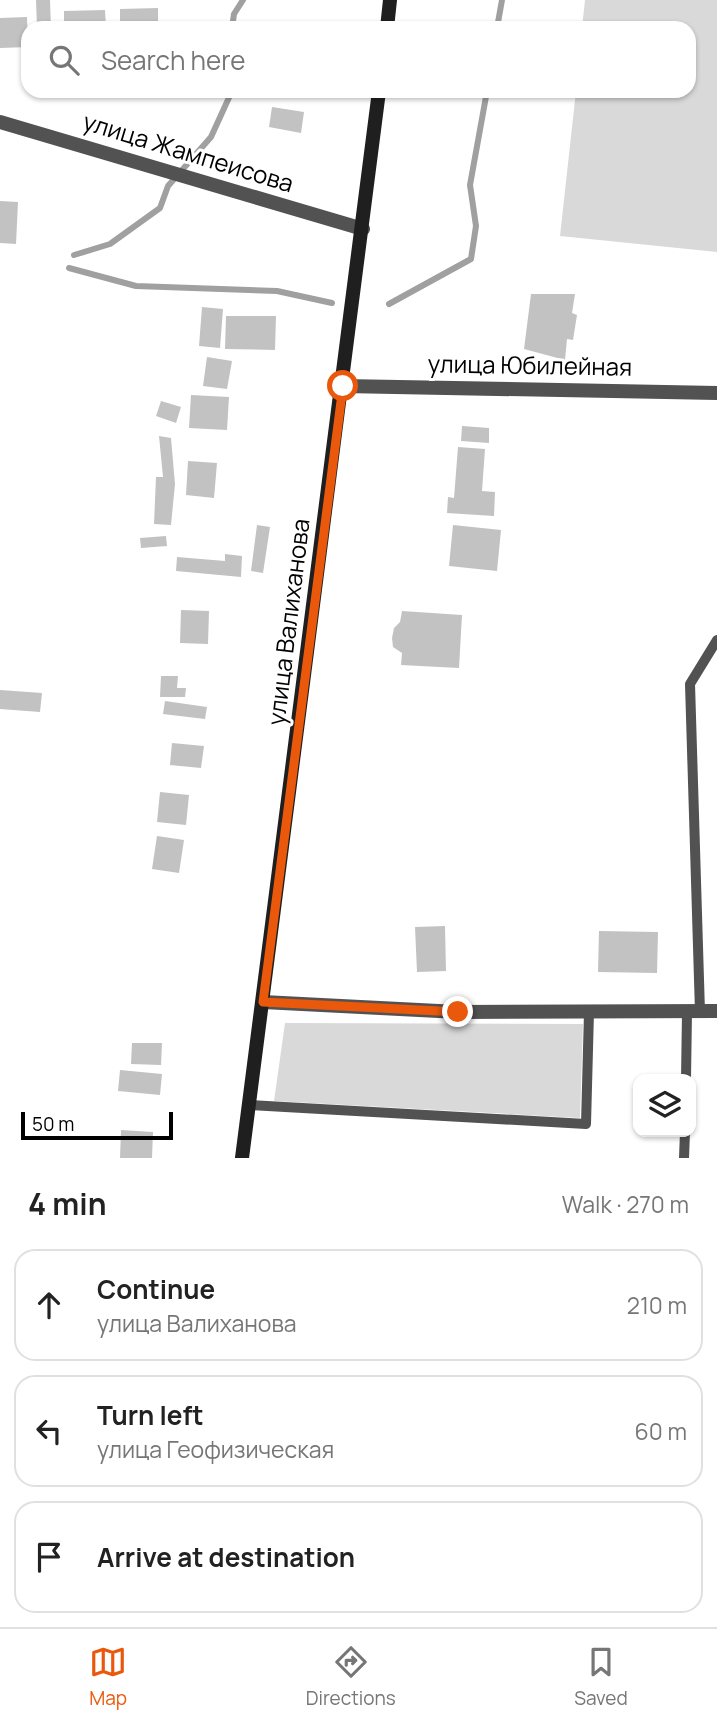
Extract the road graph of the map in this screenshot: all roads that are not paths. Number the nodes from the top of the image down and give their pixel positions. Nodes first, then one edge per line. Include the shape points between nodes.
1 (390, 0) edge
2 (388, 21) edge
3 (378, 98) edge
4 (0, 122) edge
5 (363, 229) junction
6 (343, 386) junction
7 (717, 393) edge
8 (717, 640) edge
9 (263, 1002) junction
10 (589, 1012) junction
11 (693, 1012) junction
12 (717, 1012) edge
13 (687, 1074) edge
14 (249, 1105) junction
15 (685, 1137) edge
16 (242, 1158) edge
17 (684, 1158) edge

1 - 2 main road
3 - 5 main road, улица Валиханова
4 - 5 street, улица Жампеисова
5 - 6 main road, улица Валиханова
6 - 7 street, улица Юбилейная
6 - 9 main road, улица Валиханова
8 - 11 lane via 690,684
9 - 10 street via 458,1012
9 - 14 main road, улица Валиханова
10 - 11 street
10 - 14 lane via 586,1124
11 - 12 street
11 - 13 lane
14 - 16 main road, улица Валиханова
15 - 17 lane

